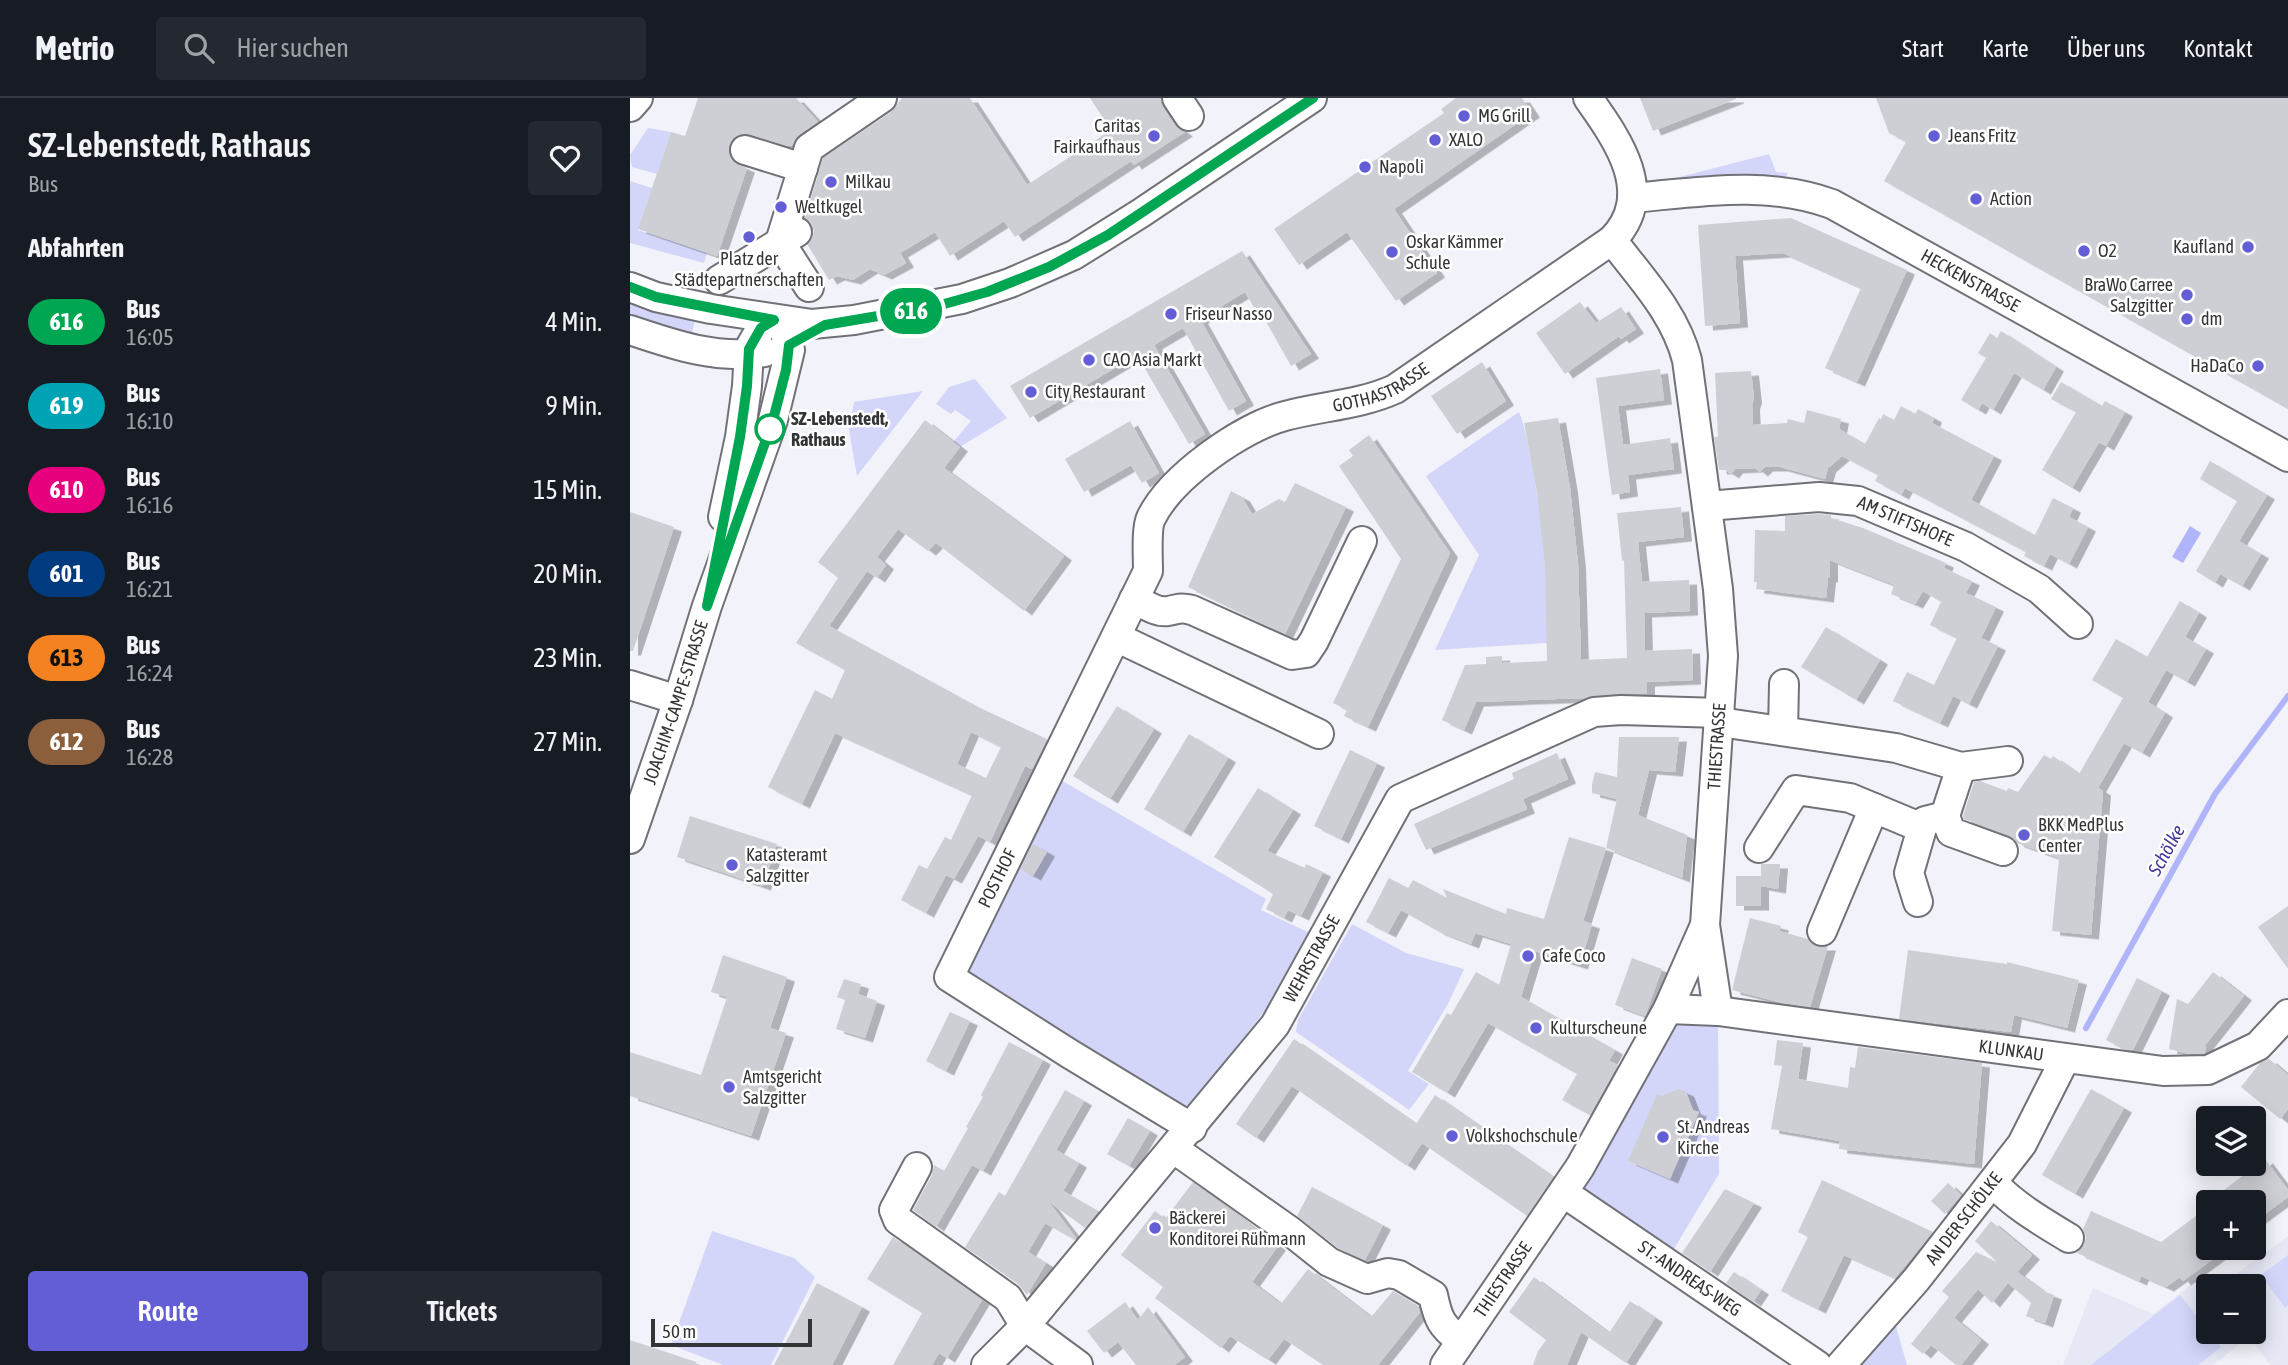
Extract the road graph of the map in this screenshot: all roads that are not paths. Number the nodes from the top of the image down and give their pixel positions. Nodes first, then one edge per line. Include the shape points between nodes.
1 (638, 98) edge
2 (882, 98) edge
3 (1312, 98) edge
4 (1588, 98) edge
5 (630, 107) edge
6 (745, 150) dead end
7 (803, 168) junction
8 (1632, 198) junction
9 (790, 236) junction
10 (1612, 240) junction
11 (719, 279) dead end
12 (630, 287) edge
13 (809, 287) dead end
14 (774, 320) junction
15 (825, 325) junction
16 (630, 330) edge
17 (789, 345) junction
18 (748, 355) junction
19 (2288, 457) edge
20 (1707, 506) junction
21 (1149, 520) joint
22 (1362, 541) dead end
23 (1134, 599) junction
24 (707, 606) junction
25 (2078, 624) dead end
26 (1116, 637) junction
27 (1784, 684) dead end
28 (630, 685) edge
29 (678, 700) junction
30 (1720, 718) junction
31 (1783, 731) junction
32 (1319, 734) dead end
33 (2008, 761) dead end
34 (1961, 767) junction
35 (1874, 808) junction
36 (1933, 822) junction
37 (630, 839) edge
38 (1759, 848) dead end
39 (2003, 851) dead end
40 (1918, 902) dead end
41 (1705, 925) junction
42 (1822, 931) dead end
43 (1668, 1009) junction
44 (1718, 1011) junction
45 (2288, 1014) edge
46 (2065, 1059) junction
47 (1183, 1138) junction
48 (917, 1167) dead end
49 (1993, 1182) junction
50 (1564, 1193) junction
51 (2069, 1238) dead end
52 (1025, 1326) junction
53 (1461, 1341) junction
54 (986, 1365) edge
55 (1078, 1365) edge
56 (1445, 1365) edge
57 (1816, 1365) edge
58 (1841, 1365) edge

1 - 5 street
2 - 7 street via 809,148
3 - 15 street via 1108,235 1049,267 937,306
4 - 8 street via 1623,153
6 - 7 street
7 - 9 street
8 - 10 street via 1627,220
8 - 19 street, HECKENSTRASSE via 1772,190 1832,204
9 - 11 street
9 - 13 street
10 - 20 street, THIESTRASSE via 1680,334
10 - 21 street, GOTHASTRASSE via 1395,389 1268,421 1232,440 1183,480
12 - 14 street via 656,297
14 - 15 street
14 - 17 street
14 - 18 street, JOACHIM-CAMPE-STRASSE via 758,332
15 - 17 street
16 - 18 street via 700,352
17 - 18 street
17 - 24 street, JOACHIM-CAMPE-STRASSE via 773,420
18 - 24 street, JOACHIM-CAMPE-STRASSE via 740,437
20 - 25 street, AM STIFTSHOFE via 1819,497 1858,501 1966,547 2039,589
20 - 30 street, THIESTRASSE via 1723,656
21 - 23 street, POSTHOF via 1148,571
22 - 23 street via 1306,653 1280,651 1192,610 1180,607 1166,612
23 - 26 street, POSTHOF
24 - 29 street, JOACHIM-CAMPE-STRASSE
26 - 32 street
26 - 47 street, POSTHOF via 949,977 1070,1054
27 - 31 street
28 - 29 street
29 - 37 street, JOACHIM-CAMPE-STRASSE
30 - 31 street, WEHRSTRASSE
30 - 41 street, THIESTRASSE
30 - 47 street, WEHRSTRASSE via 1594,712 1400,799 1275,1025
31 - 34 street, WEHRSTRASSE via 1896,748
33 - 34 street
34 - 36 street
35 - 36 street
35 - 38 street via 1850,798 1796,790
35 - 42 street
36 - 39 street
36 - 40 street via 1909,873
41 - 43 street, THIESTRASSE
41 - 44 street
43 - 44 street, KLUNKAU
43 - 50 street, THIESTRASSE
44 - 46 street, KLUNKAU
45 - 46 street, KLUNKAU via 2258,1046 2208,1070 2163,1071
46 - 49 street, AN DER SCHÖLKE via 2022,1144
47 - 52 street, WEHRSTRASSE
47 - 53 street, POSTHOF via 1329,1262 1367,1279 1399,1275 1433,1294 1438,1319
48 - 52 street via 894,1210 898,1220 1008,1298
49 - 51 street via 2025,1211
49 - 58 street, AN DER SCHÖLKE
50 - 53 street, THIESTRASSE
50 - 57 street, ST.-ANDREAS-WEG
52 - 54 street, WEHRSTRASSE
52 - 55 street
53 - 56 street, THIESTRASSE

